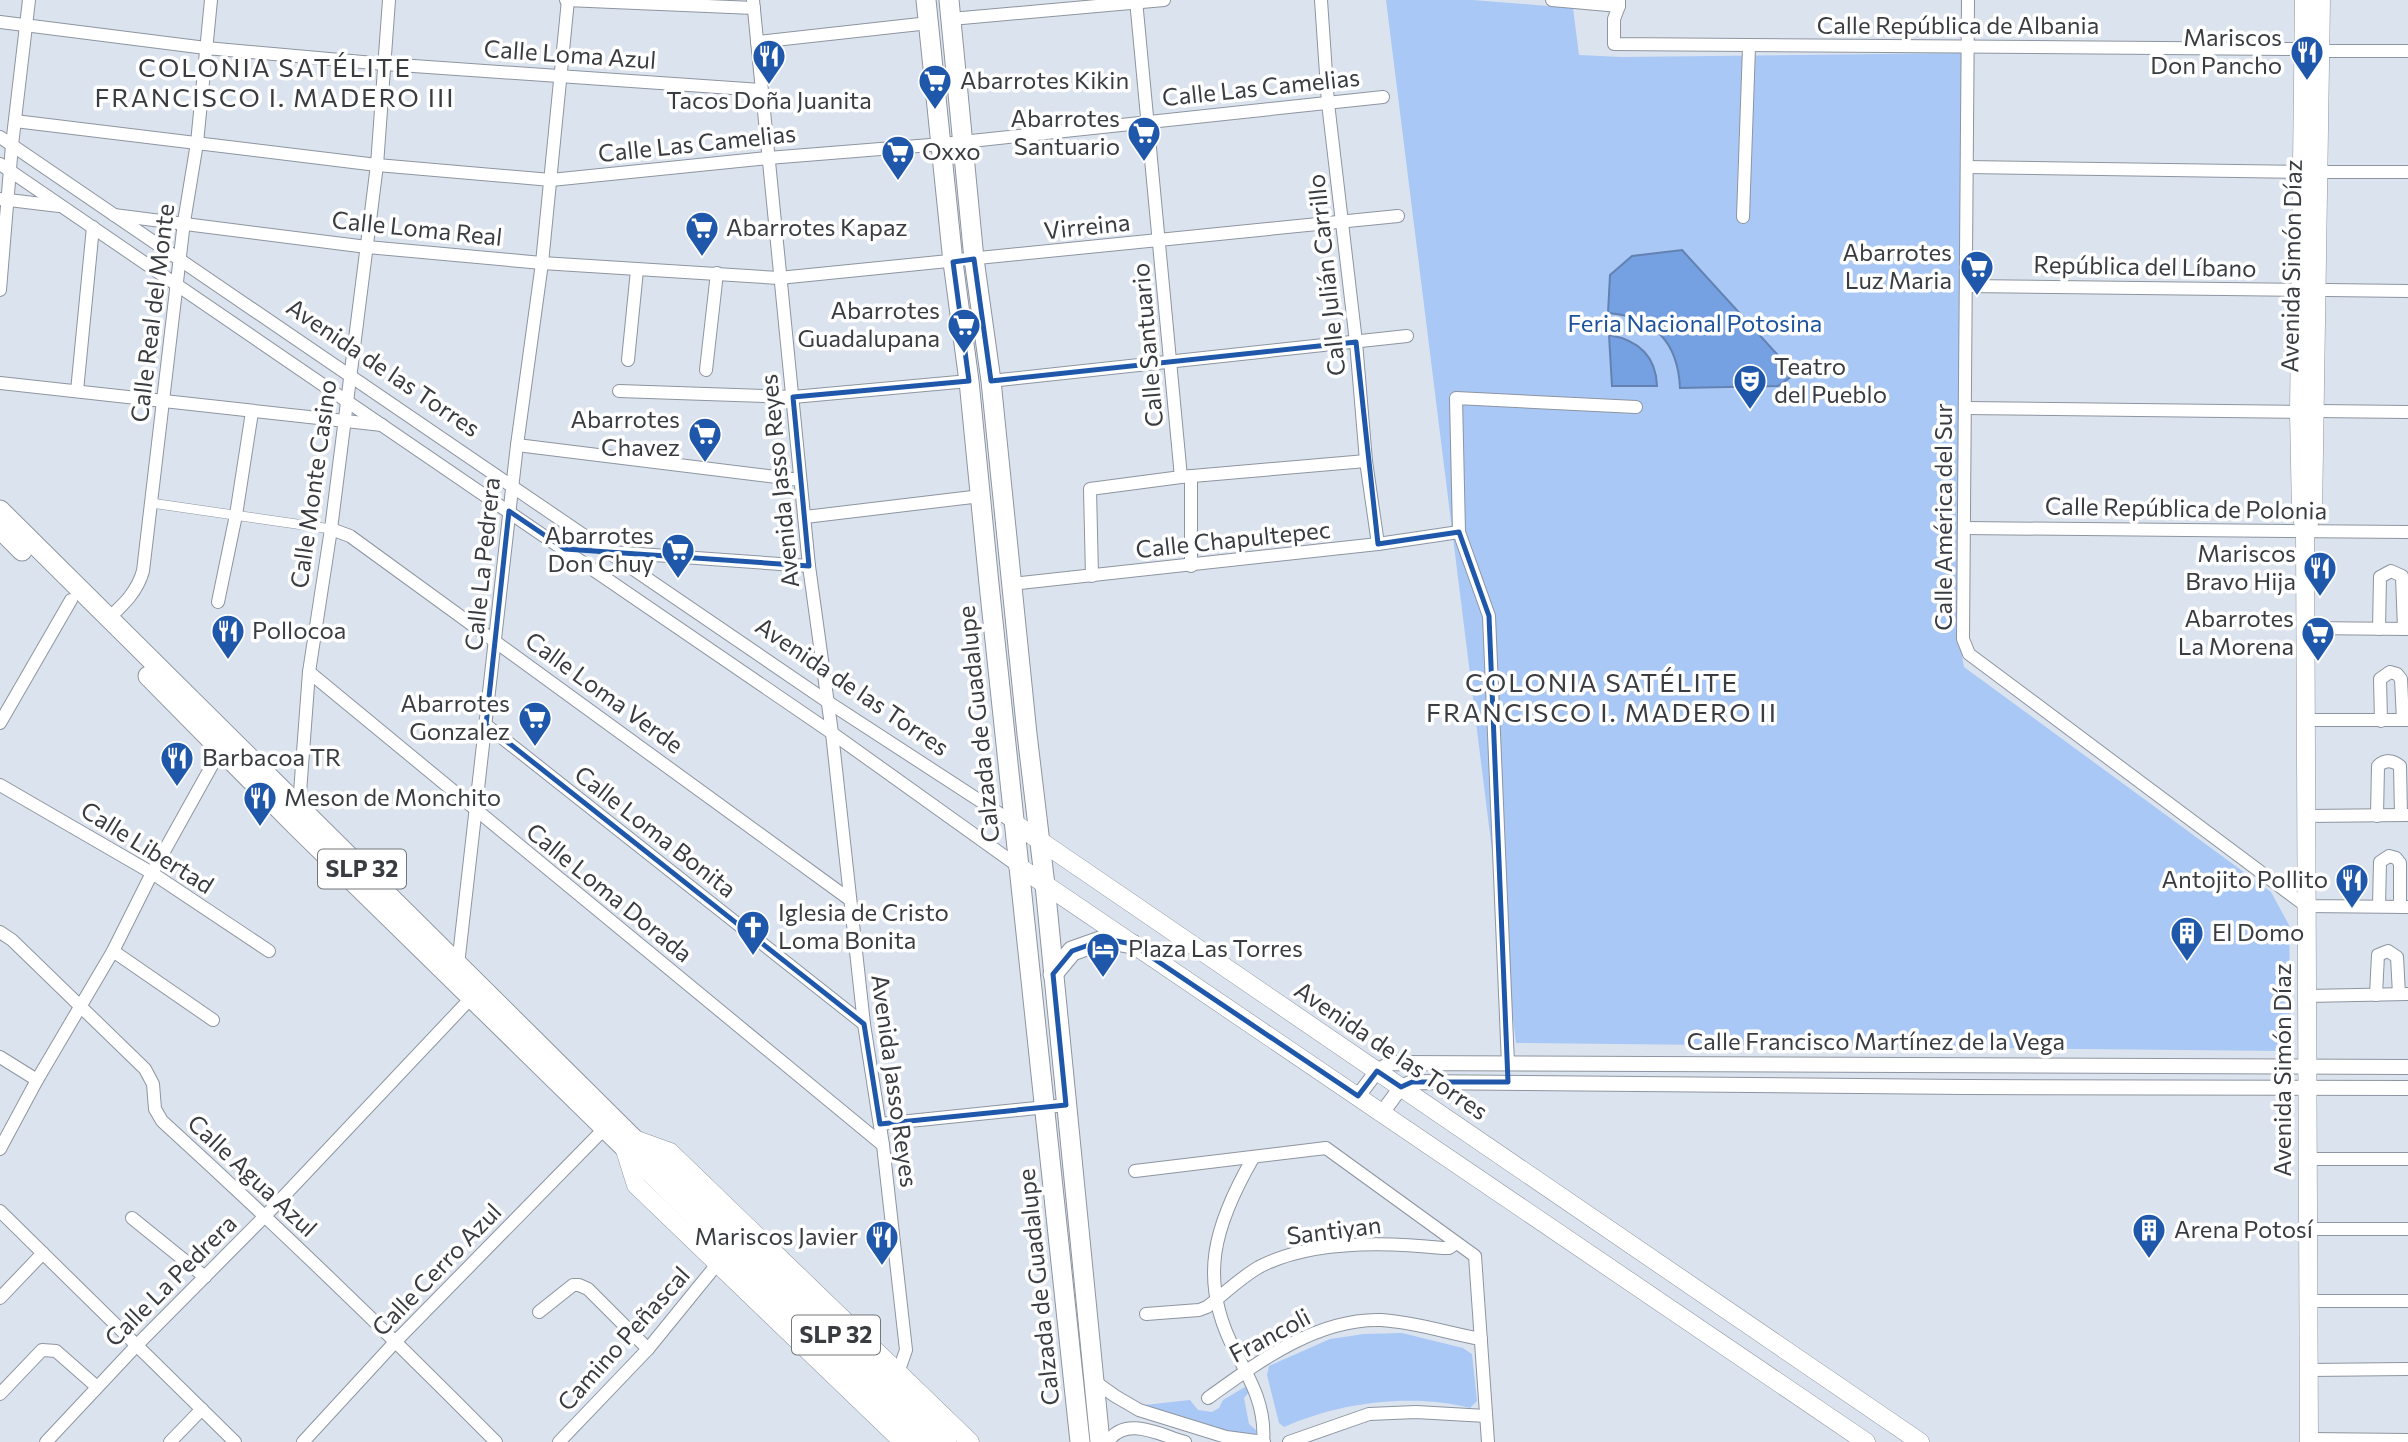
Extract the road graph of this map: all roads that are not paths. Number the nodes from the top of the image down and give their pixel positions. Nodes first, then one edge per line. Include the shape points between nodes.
1 (29, 0) edge
2 (211, 0) edge
3 (389, 0) edge
4 (567, 0) edge
5 (926, 0) edge
6 (1164, 0) edge
7 (1321, 0) edge
8 (1552, 0) edge
9 (1968, 0) edge
10 (2304, 0) edge
11 (2321, 0) edge
12 (1136, 1) edge
13 (1614, 3) edge
14 (753, 4) edge
15 (950, 9) edge
16 (0, 22) edge
17 (929, 23) junction
18 (27, 25) junction
19 (757, 42) junction
20 (1749, 47) junction
21 (1968, 47) junction
22 (206, 48) junction
23 (2311, 50) junction
24 (2408, 51) edge
25 (385, 64) junction
26 (560, 76) junction
27 (761, 90) junction
28 (1383, 97) dead end
29 (1328, 103) junction
30 (15, 121) junction
31 (1147, 122) junction
32 (0, 137) edge
33 (963, 141) junction
34 (197, 143) junction
35 (943, 144) junction
36 (12, 145) junction
37 (768, 158) junction
38 (377, 165) junction
39 (1967, 166) junction
40 (5, 167) edge
41 (2309, 172) junction
42 (2408, 172) edge
43 (551, 180) junction
44 (4, 199) edge
45 (62, 206) junction
46 (114, 215) junction
47 (1398, 216) dead end
48 (1743, 217) dead end
49 (1343, 221) junction
50 (184, 222) junction
51 (93, 227) junction
52 (1159, 240) junction
53 (367, 247) junction
54 (974, 259) junction
55 (180, 260) junction
56 (542, 262) junction
57 (953, 262) junction
58 (637, 270) junction
59 (717, 273) junction
60 (779, 278) junction
61 (178, 285) junction
62 (1966, 286) junction
63 (0, 290) edge
64 (2308, 290) junction
65 (2408, 291) edge
66 (1406, 336) dead end
67 (1356, 342) junction
68 (628, 360) dead end
69 (1171, 362) junction
70 (706, 370) dead end
71 (350, 376) junction
72 (969, 381) junction
73 (991, 381) junction
74 (0, 383) edge
75 (77, 391) junction
76 (619, 391) dead end
77 (793, 397) junction
78 (345, 399) junction
79 (164, 401) junction
80 (1636, 407) dead end
81 (1965, 408) junction
82 (252, 412) junction
83 (2307, 412) junction
84 (2408, 412) edge
85 (343, 421) junction
86 (384, 425) junction
87 (517, 445) junction
88 (1366, 461) junction
89 (1186, 477) junction
90 (800, 480) junction
91 (512, 486) junction
92 (981, 496) junction
93 (151, 503) junction
94 (0, 510) edge
95 (509, 511) junction
96 (236, 515) junction
97 (806, 517) junction
98 (1964, 528) junction
99 (0, 529) edge
100 (331, 529) junction
101 (2305, 530) junction
102 (1460, 532) junction
103 (2408, 532) edge
104 (1378, 544) junction
105 (609, 552) junction
106 (809, 566) junction
107 (1192, 566) junction
108 (1092, 576) junction
109 (1011, 584) junction
110 (71, 600) junction
111 (218, 602) dead end
112 (108, 619) junction
113 (2305, 628) junction
114 (2379, 629) junction
115 (2406, 629) edge
116 (495, 640) junction
117 (309, 672) junction
118 (828, 702) junction
119 (2305, 720) junction
120 (2381, 720) junction
121 (2406, 720) edge
122 (0, 723) edge
123 (486, 725) junction
124 (832, 733) junction
125 (1027, 734) junction
126 (1006, 736) junction
127 (221, 749) junction
128 (0, 785) edge
129 (299, 806) junction
130 (475, 810) junction
131 (2404, 815) edge
132 (2306, 816) junction
133 (2377, 817) junction
134 (1014, 823) junction
135 (1038, 840) junction
136 (1018, 866) junction
137 (152, 873) junction
138 (1045, 884) junction
139 (849, 899) junction
140 (2306, 906) junction
141 (2379, 906) junction
142 (2404, 907) edge
143 (0, 932) edge
144 (1189, 943) junction
145 (1132, 944) junction
146 (113, 951) junction
147 (269, 951) dead end
148 (457, 965) junction
149 (1169, 969) junction
150 (1053, 974) junction
151 (2403, 994) edge
152 (2376, 995) junction
153 (2307, 996) junction
154 (471, 998) junction
155 (79, 1006) junction
156 (213, 1020) dead end
157 (864, 1024) junction
158 (0, 1057) edge
159 (1508, 1064) junction
160 (2307, 1067) junction
161 (2408, 1067) edge
162 (1377, 1071) junction
163 (37, 1080) junction
164 (1508, 1082) junction
165 (1401, 1087) junction
166 (2307, 1087) junction
167 (2408, 1088) edge
168 (1358, 1096) junction
169 (1066, 1105) junction
170 (1044, 1107) junction
171 (1382, 1112) junction
172 (880, 1124) junction
173 (604, 1129) junction
174 (629, 1144) junction
175 (883, 1144) junction
176 (0, 1149) edge
177 (1253, 1158) junction
178 (2308, 1159) junction
179 (2408, 1159) edge
180 (1511, 1163) junction
181 (1135, 1171) dead end
182 (1493, 1188) junction
183 (0, 1211) edge
184 (266, 1215) junction
185 (132, 1218) dead end
186 (2308, 1229) junction
187 (2408, 1229) edge
188 (720, 1232) junction
189 (1456, 1242) junction
190 (43, 1253) junction
191 (719, 1264) junction
192 (205, 1277) junction
193 (0, 1298) edge
194 (1216, 1300) junction
195 (2308, 1301) junction
196 (2408, 1301) edge
197 (539, 1312) dead end
198 (1146, 1314) dead end
199 (1481, 1339) junction
200 (396, 1341) junction
201 (137, 1345) junction
202 (648, 1349) junction
203 (2309, 1370) junction
204 (2408, 1370) edge
205 (1245, 1371) junction
206 (898, 1373) junction
207 (1094, 1381) junction
208 (97, 1387) junction
209 (0, 1394) edge
210 (1208, 1398) dead end
211 (202, 1409) junction
212 (1486, 1416) junction
213 (1204, 1437) edge
214 (2408, 1440) edge
215 (1241, 1441) edge
216 (2309, 1441) edge
217 (46, 1442) edge
218 (170, 1442) edge
219 (234, 1442) edge
220 (303, 1442) edge
221 (496, 1442) edge
222 (559, 1442) edge
223 (903, 1442) edge
224 (925, 1442) edge
225 (947, 1442) edge
226 (970, 1442) edge
227 (1080, 1442) edge
228 (1100, 1442) edge
229 (1108, 1442) edge
230 (1185, 1442) edge
231 (1263, 1442) edge
232 (1289, 1442) edge
233 (1488, 1442) edge
234 (1866, 1442) edge
235 (1920, 1442) edge

1 - 18 street
2 - 22 street, Calle Real del Monte
3 - 25 street, Calle Monte Casino
4 - 14 street
4 - 26 street, Calle La Pedrera
5 - 17 main road, Calzada de Guadalupe
6 - 12 street
7 - 29 street, Calle Julián Carrillo
8 - 13 street
9 - 21 street, Calle América del Sur
10 - 23 main road, Avenida Simón Díaz
11 - 23 main road, Avenida Simón Díaz
12 - 15 street
12 - 31 street, Calle Santuario
13 - 20 street, Calle República de Albania via 1614,44
14 - 19 street, Avenida Jasso Reyes
15 - 33 main road, Calzada de Guadalupe
16 - 18 street, Calle Loma Azul
17 - 19 street
17 - 35 main road, Calzada de Guadalupe
18 - 22 street, Calle Loma Azul
18 - 30 street
19 - 27 street, Avenida Jasso Reyes
20 - 21 street, Calle República de Albania
20 - 48 street
21 - 23 street, Calle República de Albania
21 - 39 street, Calle América del Sur
22 - 25 street, Calle Loma Azul
22 - 34 street, Calle Real del Monte
23 - 24 street, Calle República de Albania
23 - 41 main road, Avenida Simón Díaz
25 - 26 street, Calle Loma Azul
25 - 38 street, Calle Monte Casino
26 - 27 street, Calle Loma Azul
26 - 43 street, Calle La Pedrera
27 - 37 street, Avenida Jasso Reyes
28 - 29 street, Calle Las Camelias
29 - 31 street, Calle Las Camelias
29 - 49 street, Calle Julián Carrillo
30 - 34 street, Calle Las Camelias
30 - 36 street
31 - 33 street, Calle Las Camelias
31 - 52 street, Calle Santuario
32 - 36 street, Avenida de las Torres
33 - 35 street, Calle Las Camelias
33 - 54 main road, Calzada de Guadalupe
34 - 38 street, Calle Las Camelias
34 - 50 street, Calle Real del Monte
35 - 37 street, Calle Las Camelias
35 - 57 main road, Calzada de Guadalupe
36 - 40 street
36 - 46 street, Avenida de las Torres
37 - 43 street, Calle Las Camelias
37 - 60 street, Avenida Jasso Reyes
38 - 43 street, Calle Las Camelias
38 - 53 street, Calle Monte Casino
39 - 41 street
39 - 62 street, Calle América del Sur
40 - 44 street
40 - 45 street, Avenida de las Torres
41 - 42 street
41 - 64 main road, Avenida Simón Díaz
43 - 56 street, Calle La Pedrera
44 - 45 street
44 - 63 street
45 - 51 street, Avenida de las Torres
46 - 50 street, Calle Loma Real
46 - 55 street, Avenida de las Torres
47 - 49 street, Virreina
49 - 52 street, Virreina
49 - 67 street, Calle Julián Carrillo
50 - 53 street, Calle Loma Real
50 - 55 street, Calle Real del Monte
51 - 61 street, Avenida de las Torres
51 - 75 street
52 - 54 street, Virreina
52 - 69 street, Calle Santuario
53 - 56 street, Calle Loma Real
53 - 71 street, Calle Monte Casino
54 - 57 street, Virreina
54 - 73 main road, Calzada de Guadalupe
55 - 61 street, Calle Real del Monte
55 - 71 street, Avenida de las Torres
56 - 58 street, Calle Loma Real
56 - 87 street, Calle La Pedrera
57 - 60 street, Virreina
57 - 72 main road, Calzada de Guadalupe
58 - 59 street, Calle Loma Real
58 - 68 street
59 - 60 street, Calle Loma Real
59 - 70 street
60 - 77 street, Avenida Jasso Reyes
61 - 78 street, Avenida de las Torres
61 - 79 street, Calle Real del Monte
62 - 64 street, República del Líbano
62 - 81 street, Calle América del Sur
64 - 65 street, República del Líbano
64 - 83 main road, Avenida Simón Díaz
66 - 67 street
67 - 69 street
67 - 88 street, Calle Julián Carrillo
69 - 73 street
69 - 89 street, Calle Santuario
71 - 78 street, Calle Monte Casino
71 - 91 street, Avenida de las Torres
72 - 77 street
72 - 92 main road, Calzada de Guadalupe
73 - 109 main road, Calzada de Guadalupe
74 - 75 street
75 - 79 street
76 - 77 street
77 - 90 street, Avenida Jasso Reyes
78 - 85 street, Calle Monte Casino
78 - 86 street, Avenida de las Torres
79 - 82 street
79 - 93 street, Calle Real del Monte
80 - 102 street via 1456,398
81 - 83 street
81 - 98 street, Calle América del Sur
82 - 85 street
82 - 96 street
83 - 84 street
83 - 101 main road, Avenida Simón Díaz via 2313,514
85 - 86 street
85 - 100 street, Calle Monte Casino
86 - 95 street, Avenida de las Torres
87 - 90 street
87 - 91 street, Calle La Pedrera
88 - 89 street
88 - 104 street, Calle Julián Carrillo
89 - 107 street, Calle Santuario
89 - 108 street via 1090,489
90 - 97 street, Avenida Jasso Reyes
91 - 95 street, Calle La Pedrera
91 - 105 street, Avenida de las Torres
92 - 97 street
92 - 126 main road, Calzada de Guadalupe
93 - 96 street
93 - 112 street, Calle Real del Monte via 139,584
94 - 112 main road, SLP 32
95 - 116 street, Calle La Pedrera
95 - 124 street, Avenida de las Torres
96 - 100 street
96 - 111 street
97 - 106 street, Avenida Jasso Reyes
98 - 101 street, Calle República de Polonia
98 - 140 street, Calle América del Sur via 1963,639 1969,654
99 - 110 main road, SLP 32
100 - 116 street, Calle Loma Verde via 350,536
100 - 117 street, Calle Monte Casino
101 - 103 street, Calle República de Polonia
101 - 113 main road, Avenida Simón Díaz
102 - 104 street, Calle Chapultepec
102 - 159 street via 1489,616
104 - 107 street, Calle Chapultepec
105 - 106 street
105 - 118 street, Avenida de las Torres
106 - 118 street, Avenida Jasso Reyes
107 - 108 street, Calle Chapultepec
108 - 109 street, Calle Chapultepec
109 - 125 main road, Calzada de Guadalupe
110 - 122 street
110 - 127 main road, SLP 32
112 - 129 main road, SLP 32
113 - 114 street
113 - 119 main road, Avenida Simón Díaz
114 - 115 street
114 - 115 street via 2381,577 2391,571 2402,576
116 - 123 street, Calle La Pedrera
116 - 139 street, Calle Loma Verde
117 - 129 street, Calle Monte Casino
117 - 130 street, Calle Loma Dorada
118 - 124 street, Avenida Jasso Reyes
118 - 134 street, Avenida de las Torres
119 - 120 street
119 - 132 main road, Avenida Simón Díaz
120 - 121 street
120 - 121 street via 2380,679 2390,672 2401,679
123 - 130 street, Calle La Pedrera
123 - 157 street, Calle Loma Bonita
124 - 136 street, Avenida de las Torres
124 - 139 street, Avenida Jasso Reyes
125 - 126 main road
125 - 135 main road, Calzada de Guadalupe
126 - 134 main road, Calzada de Guadalupe
127 - 137 street
127 - 154 main road, SLP 32
128 - 137 street, Calle Libertad
129 - 148 main road, SLP 32
130 - 148 street, Calle La Pedrera
130 - 175 street, Calle Loma Dorada
131 - 133 street
131 - 133 street via 2400,766 2389,761 2378,766
132 - 133 street
132 - 140 main road, Avenida Simón Díaz
134 - 135 main road, Avenida de las Torres
134 - 136 main road, Calzada de Guadalupe
135 - 138 main road, Calzada de Guadalupe
135 - 144 main road, Avenida de las Torres
136 - 138 main road, Avenida de las Torres
136 - 170 main road, Calzada de Guadalupe
137 - 146 street
137 - 147 street, Calle Libertad
138 - 145 main road, Avenida de las Torres
138 - 150 main road, Calzada de Guadalupe
139 - 157 street, Avenida Jasso Reyes
140 - 141 street
140 - 153 main road, Avenida Simón Díaz
141 - 142 street
141 - 142 street via 2380,862 2389,856 2400,863
143 - 155 street, Calle Agua Azul
144 - 149 main road
144 - 162 main road, Avenida de las Torres
145 - 149 main road, Avenida de las Torres
145 - 150 main road via 1106,939 1072,951
146 - 155 street
146 - 156 street
148 - 174 main road, SLP 32
149 - 168 main road, Avenida de las Torres
150 - 169 main road, Calzada de Guadalupe
151 - 152 street
151 - 152 street via 2397,957 2388,951 2378,956
152 - 153 street
153 - 160 main road, Avenida Simón Díaz
154 - 173 main road, SLP 32
154 - 184 street, Calle La Pedrera
155 - 163 street
155 - 184 street, Calle Agua Azul via 145,1069 162,1121
157 - 172 street, Avenida Jasso Reyes
158 - 163 street
159 - 160 street, Calle Francisco Martínez de la Vega
159 - 162 street, Calle Francisco Martínez de la Vega via 1391,1063
159 - 164 street
160 - 161 street, Calle Francisco Martínez de la Vega
160 - 166 main road, Avenida Simón Díaz
162 - 165 main road, Avenida de las Torres
162 - 168 street
163 - 176 street
164 - 165 street, Calle Francisco Martínez de la Vega via 1412,1082
164 - 166 street, Calle Francisco Martínez de la Vega
165 - 171 street
165 - 180 main road, Avenida de las Torres
166 - 167 street, Calle Francisco Martínez de la Vega
166 - 178 main road, Avenida Simón Díaz
168 - 171 main road, Avenida de las Torres
169 - 170 street
169 - 207 main road, Calzada de Guadalupe
170 - 172 street
170 - 227 main road, Calzada de Guadalupe
171 - 182 main road, Avenida de las Torres
172 - 175 street, Avenida Jasso Reyes
173 - 174 main road, SLP 32
173 - 200 street, Calle Cerro Azul
174 - 188 main road, SLP 32
174 - 191 main road via 636,1185
174 - 206 main road via 670,1152
175 - 206 street, Avenida Jasso Reyes via 906,1350
177 - 181 street
177 - 189 street via 1326,1148
177 - 194 street via 1216,1239
178 - 179 street
178 - 186 main road, Avenida Simón Díaz
180 - 182 main road
180 - 235 main road, Avenida de las Torres
182 - 234 main road, Avenida de las Torres
183 - 190 street
184 - 192 street, Calle La Pedrera
184 - 200 street, Calle Agua Azul
185 - 192 street
186 - 187 street
186 - 195 main road, Avenida Simón Díaz
188 - 224 main road, SLP 32
188 - 225 main road, SLP 32
189 - 194 street, Santiyan via 1449,1248 1388,1245 1309,1251 1258,1268
189 - 199 street via 1475,1256
190 - 193 street
190 - 201 street
191 - 202 street, Camino Peñascal
191 - 223 main road
192 - 201 street, Calle La Pedrera
194 - 198 street, Santiyan via 1199,1310
194 - 205 street
195 - 196 street
195 - 203 main road, Avenida Simón Díaz
197 - 202 street via 579,1284
199 - 205 street, Francoli via 1402,1322 1350,1323 1298,1341
199 - 212 street
200 - 220 street, Calle Cerro Azul
200 - 221 street, Calle Agua Azul
201 - 208 street, Calle La Pedrera
201 - 211 street
202 - 222 street, Camino Peñascal
203 - 204 street
203 - 216 main road, Avenida Simón Díaz
205 - 210 street, Francoli
205 - 231 street via 1258,1396
206 - 226 main road
207 - 213 street via 1139,1410
207 - 228 main road, Calzada de Guadalupe
208 - 209 street via 56,1351 42,1350
208 - 217 street, Calle La Pedrera
211 - 218 street
211 - 219 street
212 - 232 street via 1369,1414
212 - 233 street
213 - 215 street
214 - 216 street
215 - 231 street
229 - 230 street via 1116,1430 1127,1427

